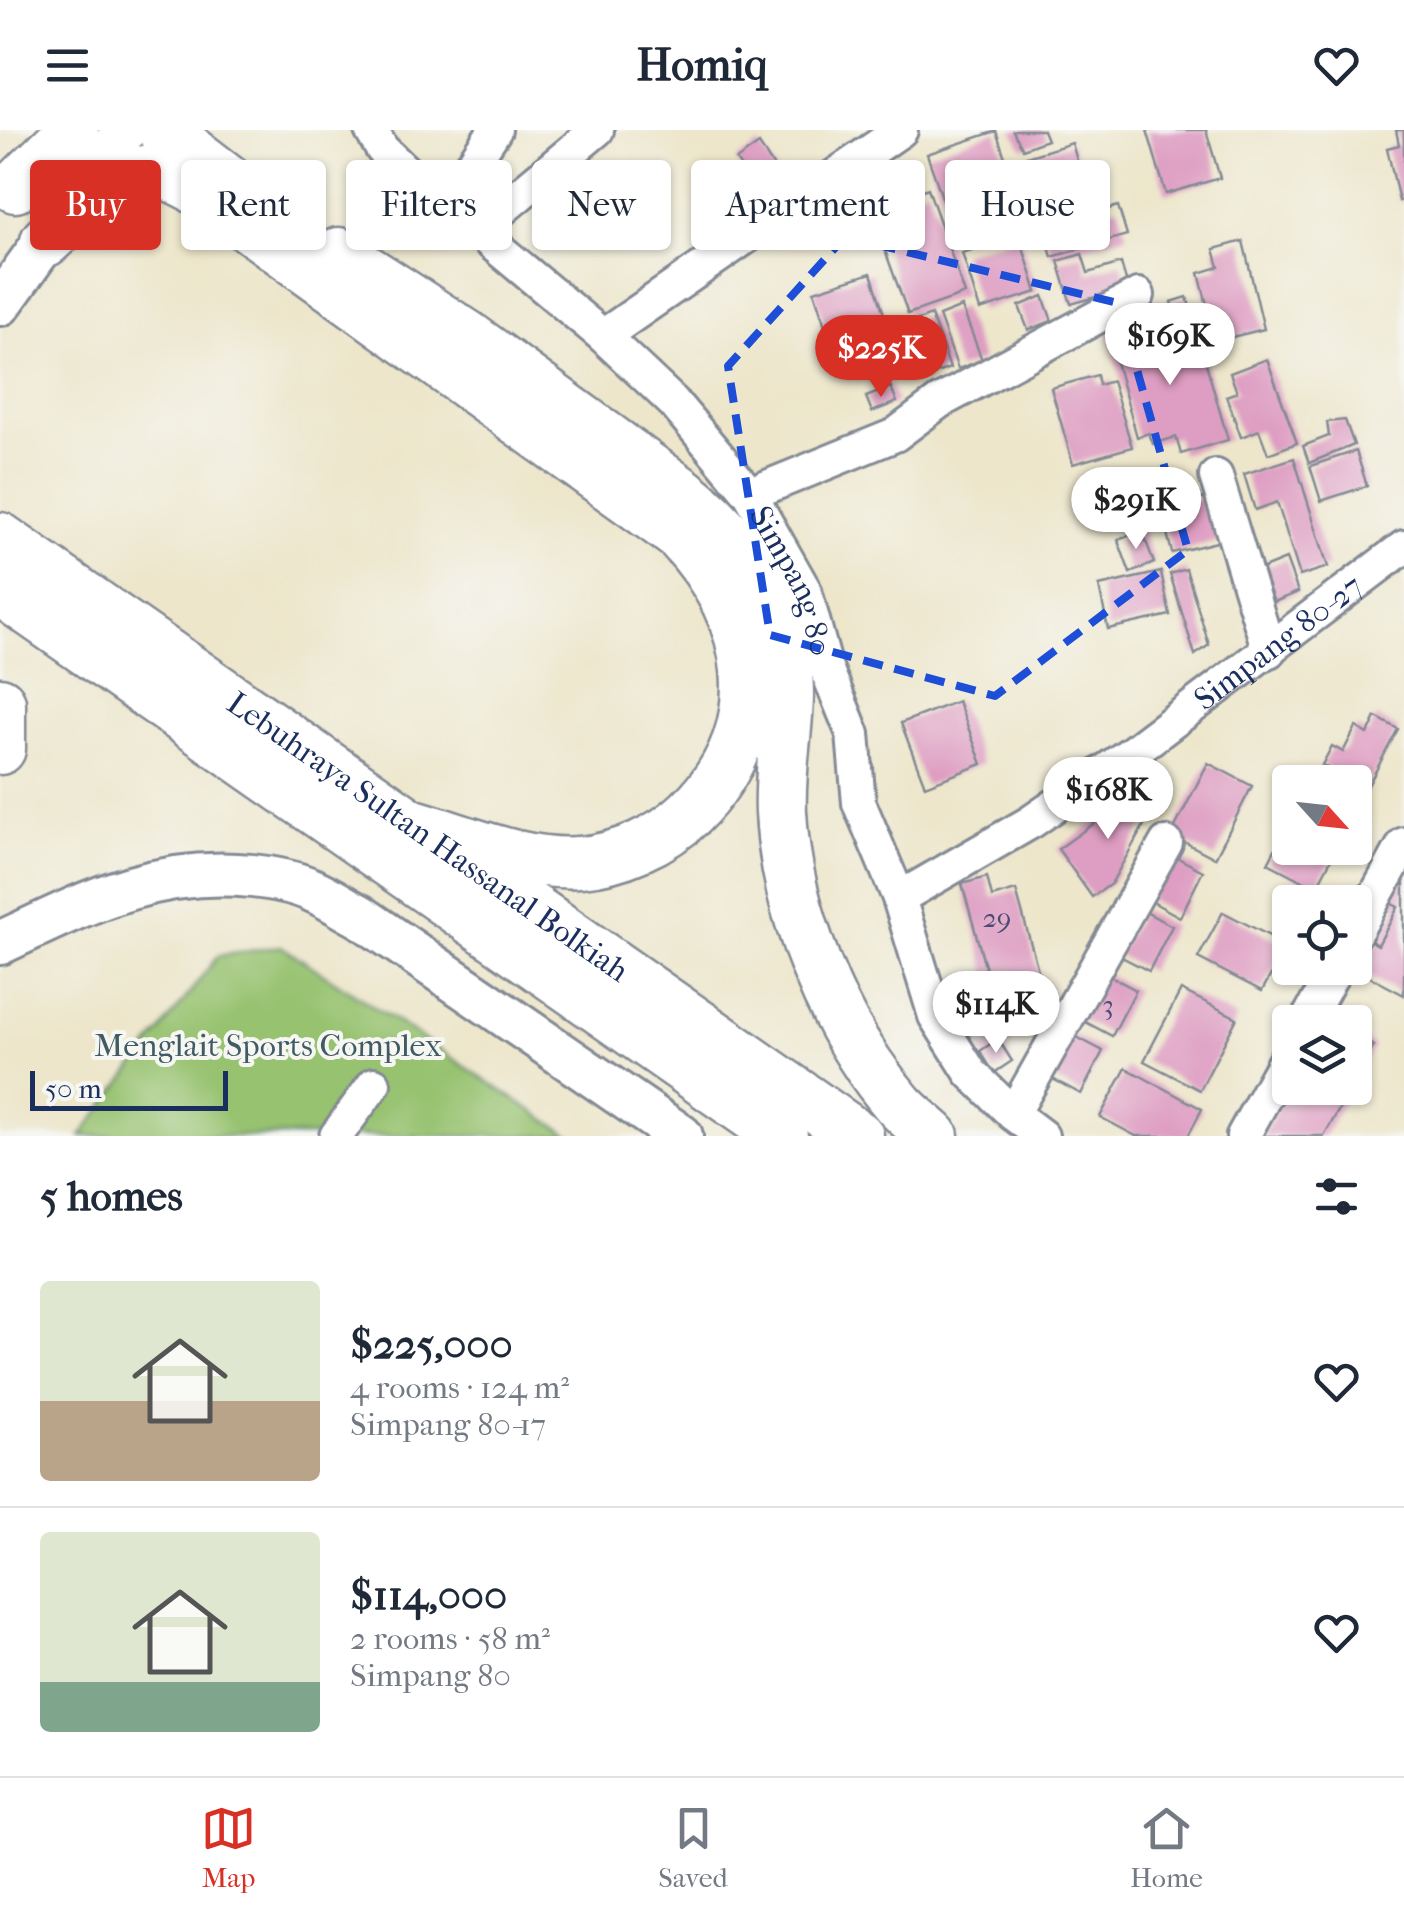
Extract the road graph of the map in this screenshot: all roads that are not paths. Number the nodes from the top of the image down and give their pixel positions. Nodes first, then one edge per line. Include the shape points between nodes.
1 (58, 130) edge
2 (73, 130) edge
3 (125, 130) edge
4 (164, 130) edge
5 (200, 130) edge
6 (371, 130) edge
7 (495, 130) edge
8 (597, 130) edge
9 (902, 130) edge
10 (104, 160) edge
11 (203, 160) edge
12 (219, 160) edge
13 (393, 160) edge
14 (475, 160) edge
15 (161, 172) edge
16 (8, 198) edge
17 (512, 201) edge
18 (326, 244) edge
19 (39, 250) edge
20 (502, 250) edge
21 (1138, 296) dead end
22 (0, 304) edge
23 (603, 336) junction
24 (1216, 476) dead end
25 (750, 494) junction
26 (0, 538) edge
27 (1404, 547) edge
28 (0, 590) edge
29 (1269, 651) junction
30 (0, 703) edge
31 (0, 749) edge
32 (404, 844) junction
33 (1166, 844) dead end
34 (1404, 844) edge
35 (899, 898) junction
36 (1372, 902) edge
37 (0, 943) edge
38 (374, 1084) dead end
39 (1272, 1084) edge
40 (1013, 1114) junction
41 (336, 1136) edge
42 (682, 1136) edge
43 (782, 1136) edge
44 (858, 1136) edge
45 (933, 1136) edge
46 (1042, 1136) edge
47 (1244, 1136) edge

1 - 16 main road
2 - 16 highway
3 - 10 main road
4 - 11 highway
5 - 12 highway
6 - 13 street, Simpang 80
7 - 14 street
8 - 17 street
9 - 23 street
15 - 32 highway via 192,186 680,536 713,576 738,628 748,695 744,726 706,798 656,839 581,862
18 - 45 highway via 466,335 683,493 743,556 782,646 788,692 781,812 805,936 872,1072
19 - 22 main road
20 - 23 street, Simpang 80
21 - 25 street via 939,402 895,435
23 - 25 street, Simpang 80 via 674,402
24 - 29 street
25 - 35 street, Simpang 80 via 806,591 852,734 859,803
26 - 32 highway, Lebuhraya Sultan Hassanal Bolkiah
27 - 29 street, Simpang 80-27
28 - 32 highway, Lebuhraya Sultan Hassanal Bolkiah
29 - 35 street, Simpang 80-27 via 1031,822
30 - 31 highway
32 - 43 highway, Lebuhraya Sultan Hassanal Bolkiah
32 - 44 highway, Lebuhraya Sultan Hassanal Bolkiah
33 - 40 street
34 - 36 street
35 - 40 street, Simpang 80 via 935,1016 971,1073
37 - 42 main road via 79,906 172,876 221,872 311,889
38 - 41 street
39 - 47 street
40 - 46 street, Simpang 80

